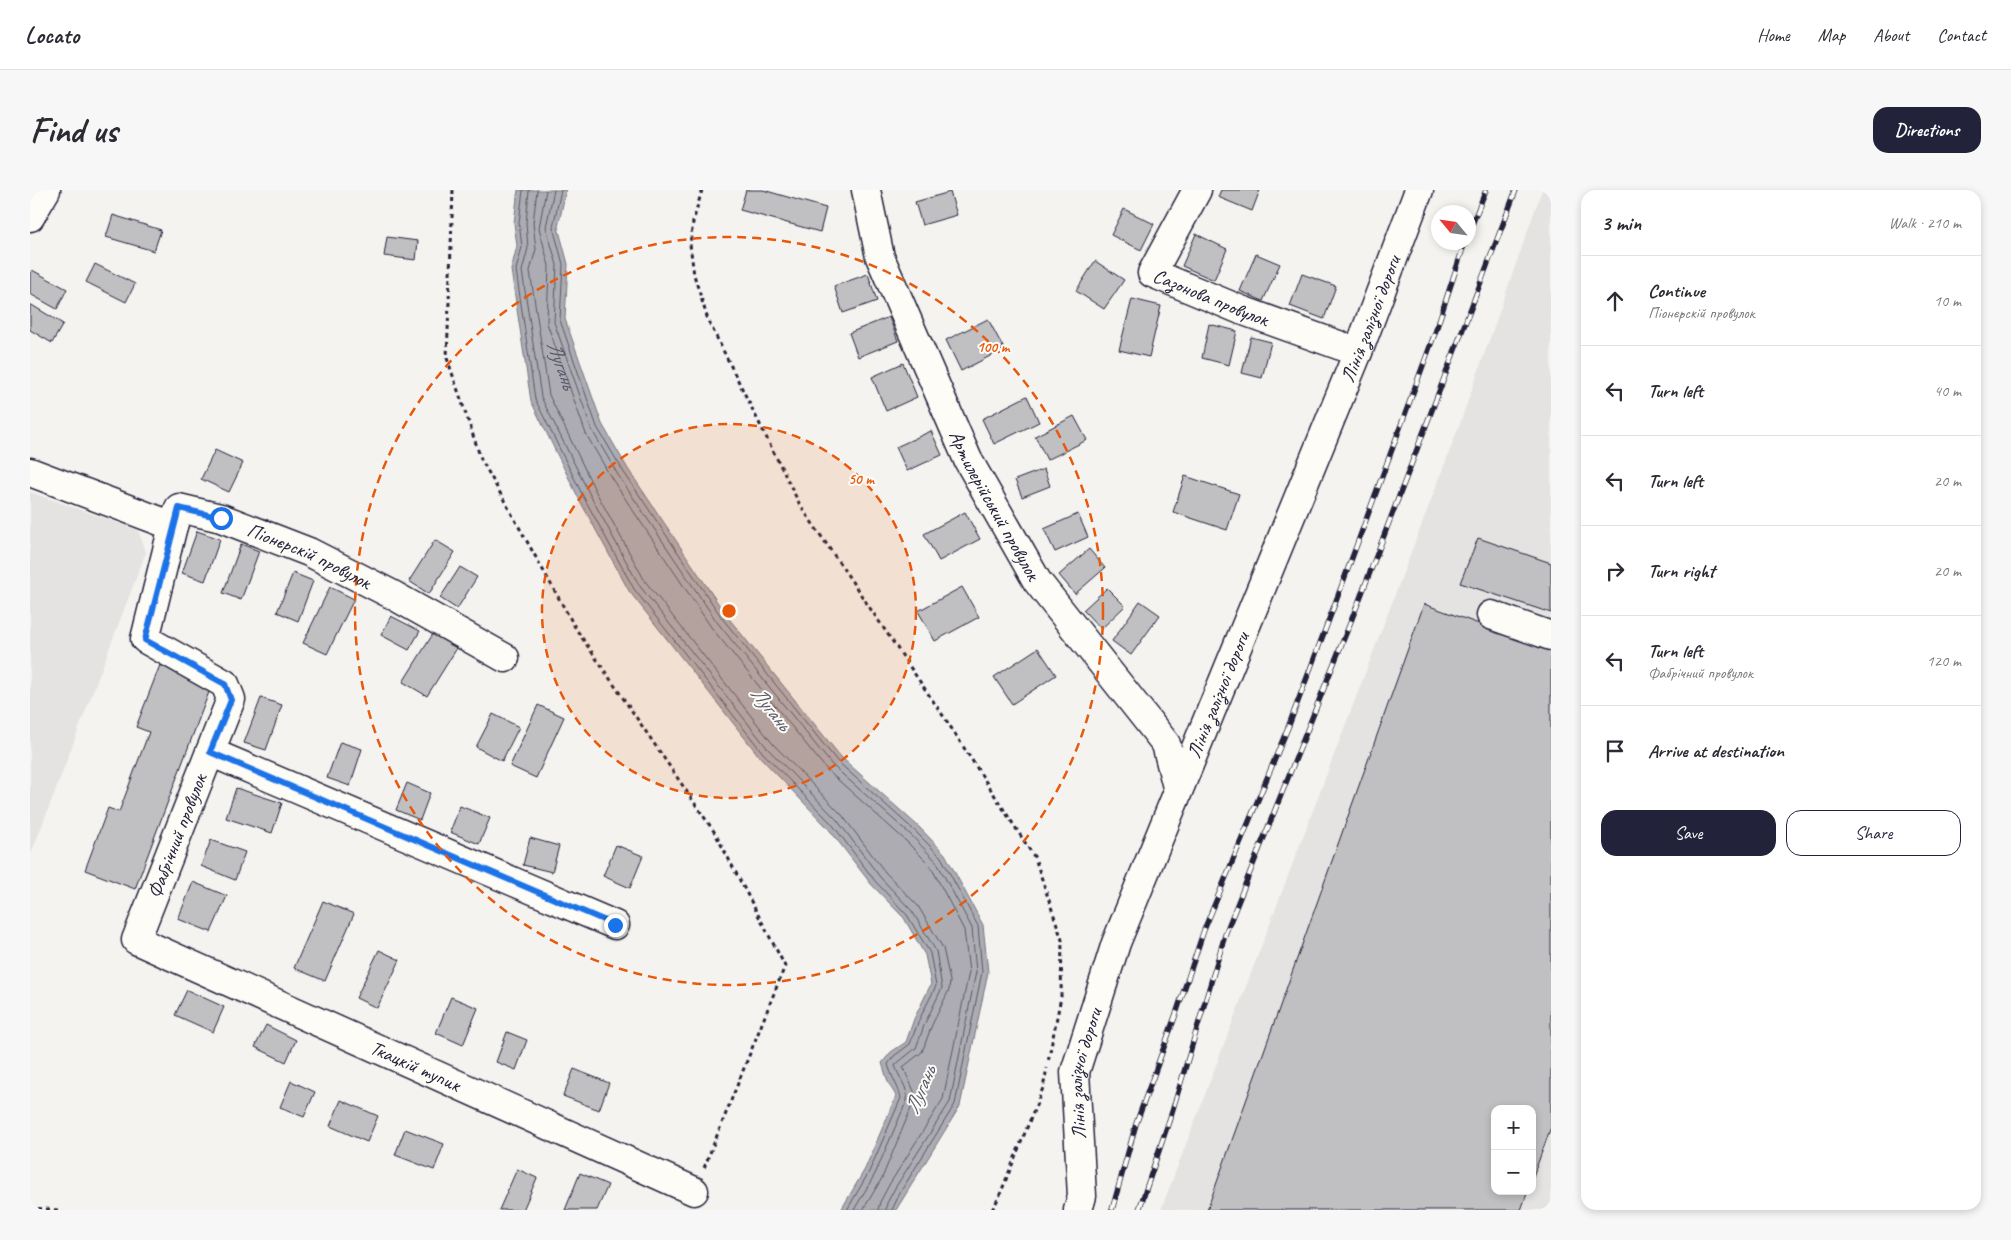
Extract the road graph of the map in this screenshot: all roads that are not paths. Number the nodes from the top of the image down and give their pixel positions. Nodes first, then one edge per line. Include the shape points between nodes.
1 (46, 190) edge
2 (866, 190) edge
3 (1197, 190) edge
4 (1419, 190) edge
5 (30, 217) edge
6 (1358, 352) junction
7 (30, 472) edge
8 (173, 526) junction
9 (1491, 615) dead end
10 (1551, 636) edge
11 (505, 658) dead end
12 (210, 752) junction
13 (1178, 792) junction
14 (615, 925) dead end
15 (136, 940) joint
16 (694, 1190) road end
17 (1078, 1210) edge

1 - 5 street
2 - 13 street, Артилерійський провулок via 880,257 968,460 1037,581 1166,744
3 - 6 street, Сазонова провулок via 1152,273 1241,310
4 - 6 street, Лінія залізної дороги
6 - 13 street, Лінія залізної дороги
7 - 8 street
8 - 11 street, Піонєрскій провулок via 179,508 221,518 309,552
8 - 12 street via 145,640 225,684 231,700
9 - 10 street
12 - 14 street, Фабрічний провулок
12 - 15 street, Фабрічний провулок
13 - 17 street, Лінія залізної дороги via 1116,943 1075,1072 1082,1196
15 - 16 street, Ткацкій тупик

